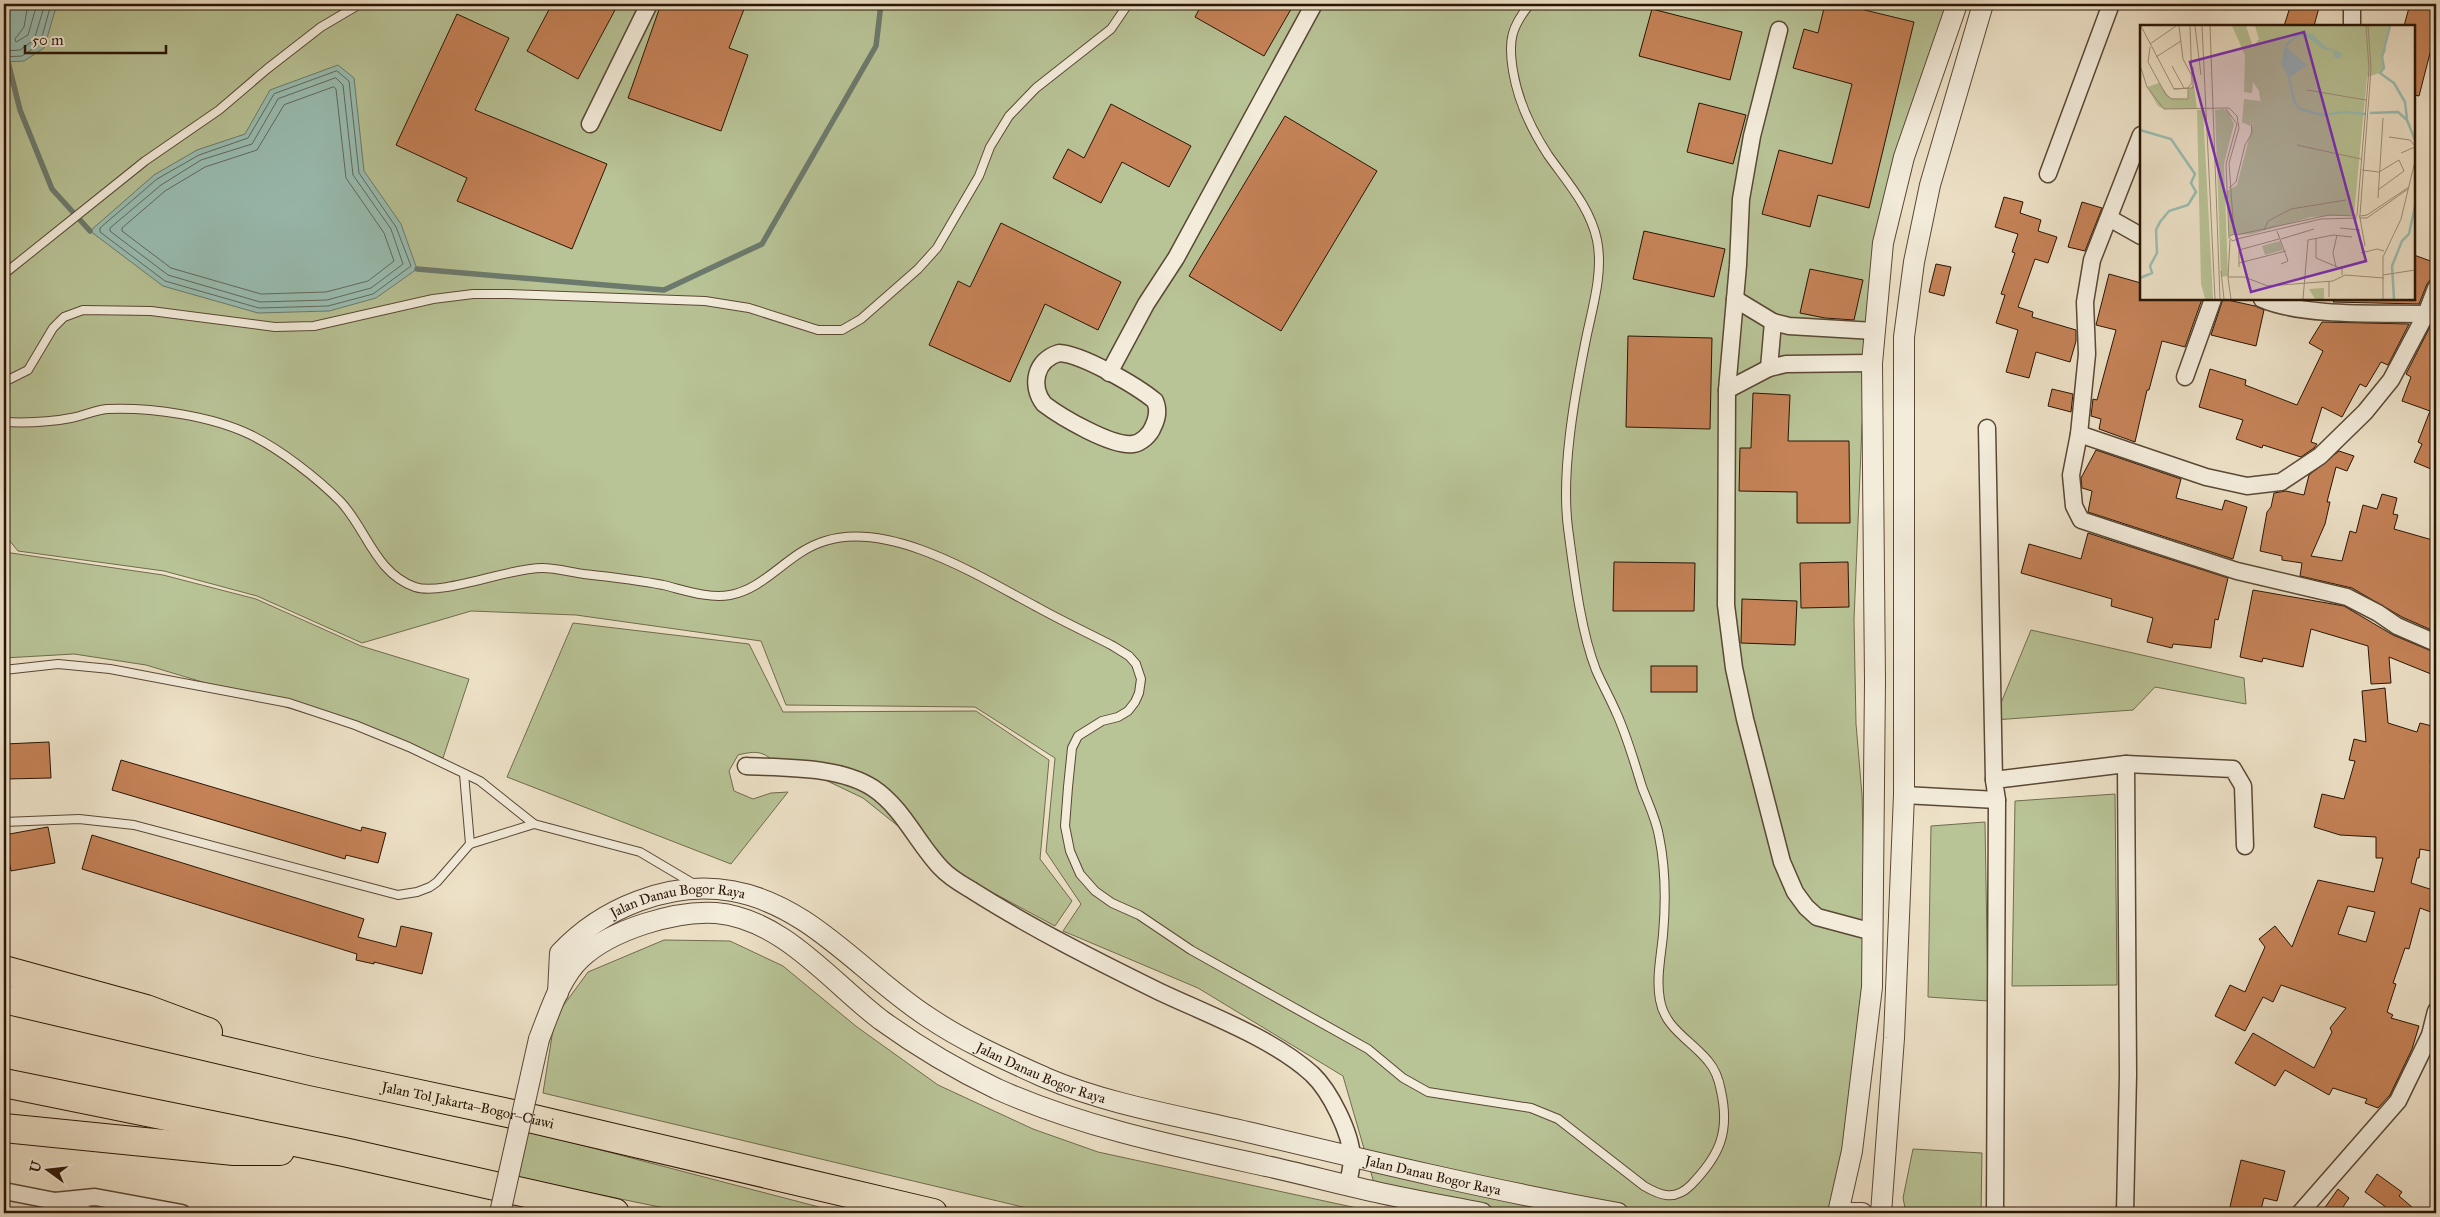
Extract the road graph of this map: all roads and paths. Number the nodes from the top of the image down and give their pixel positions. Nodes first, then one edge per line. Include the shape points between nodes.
1 (360, 4) edge
2 (649, 4) edge
3 (1128, 4) edge
4 (1314, 4) edge
5 (1530, 4) edge
6 (1957, 4) edge
7 (1983, 4) edge
8 (2111, 4) edge
9 (2352, 4) edge
10 (2352, 24) dead end
11 (1779, 30) dead end
12 (590, 124) dead end
13 (2140, 138) edge
14 (2048, 174) dead end
15 (2109, 218) junction
16 (2140, 235) edge
17 (4, 274) edge
18 (2436, 288) edge
19 (1735, 299) junction
20 (2213, 300) edge
21 (2264, 300) edge
22 (2426, 314) junction
23 (1773, 322) junction
24 (1874, 331) junction
25 (1872, 363) junction
26 (1769, 368) junction
27 (1109, 373) junction
28 (2185, 376) dead end
29 (4, 382) edge
30 (1727, 390) junction
31 (4, 422) edge
32 (1988, 428) dead end
33 (2078, 434) junction
34 (2436, 644) edge
35 (4, 670) edge
36 (2126, 764) junction
37 (746, 766) dead end
38 (464, 774) junction
39 (1994, 780) junction
40 (1904, 796) junction
41 (1997, 800) junction
42 (4, 822) edge
43 (534, 824) junction
44 (470, 844) junction
45 (2245, 846) dead end
46 (700, 888) junction
47 (1873, 932) junction
48 (4, 970) edge
49 (558, 993) junction
50 (4, 999) edge
51 (2436, 1011) edge
52 (311, 1071) junction
53 (4, 1083) edge
54 (4, 1128) edge
55 (344, 1152) junction
56 (1352, 1157) junction
57 (1348, 1185) junction
58 (4, 1191) edge
59 (54, 1201) junction
60 (85, 1213) edge
61 (182, 1213) edge
62 (500, 1213) edge
63 (615, 1213) edge
64 (933, 1213) edge
65 (1482, 1213) edge
66 (1618, 1213) edge
67 (1838, 1213) edge
68 (1844, 1213) edge
69 (1862, 1213) edge
70 (1881, 1213) edge
71 (1995, 1213) edge
72 (2125, 1213) edge
73 (2300, 1213) edge

1 - 17 lane via 322,27 213,115 145,161
2 - 12 street
3 - 29 lane via 1111,29 1036,88 1009,116 937,248 861,319 842,330 818,330 749,308 705,301 508,294 433,299 314,326 276,327 151,311 83,310 64,317 53,328 28,370
4 - 27 street via 1176,258 1146,304
5 - 31 lane via 1512,30 1510,54 1515,87 1527,120 1586,208 1597,241 1599,269 1568,460 1566,507 1572,557 1588,647 1628,741 1658,831 1666,893 1658,980 1662,1009 1678,1033 1710,1062 1719,1083 1726,1117 1724,1137 1713,1157 1680,1194 1667,1197 1644,1186 1558,1119 1531,1108 1428,1092 1403,1078 1368,1049 1191,950 1095,891 1080,874 1070,851 1066,826 1072,748 1078,736 1087,729 1118,717 1135,702 1141,679 1136,664 1114,646 970,572 912,547 859,536 824,541 798,552 756,585 728,596 546,568 527,568 461,584 418,588 390,573 351,512 333,494 252,435 192,417 137,410 104,409 70,418
6 - 24 street via 1904,157 1883,244
7 - 40 street via 1930,185 1914,262 1904,337
8 - 14 street
9 - 10 street
11 - 19 street via 1752,136 1741,199
13 - 15 street
15 - 16 street
15 - 33 street via 2092,260 2085,302 2088,354
18 - 22 street
19 - 23 street
19 - 30 street
20 - 28 street
21 - 22 street via 2332,312
22 - 33 street via 2391,380 2365,412 2320,456 2281,482 2246,486 2206,477
23 - 24 street via 1789,326
23 - 26 street
24 - 25 street
25 - 26 street via 1786,364
25 - 47 street
26 - 30 street
27 - 27 street via 1076,357 1059,353 1041,365 1035,383 1044,404 1051,409 1106,438 1134,444 1152,429 1157,405 1144,391
30 - 47 street via 1726,605 1745,719 1782,862 1795,892 1817,917
32 - 39 street
33 - 34 street via 2071,475 2074,506 2081,520 2237,570 2347,597
35 - 38 lane via 58,664 110,669 289,703 391,740
36 - 39 street
36 - 45 street via 2233,769 2243,786
36 - 72 street via 2128,1075
37 - 56 street via 813,770 873,788 900,813 941,868 972,890 1116,971 1238,1028 1306,1070 1328,1093 1347,1136
38 - 43 lane via 480,781
38 - 44 lane
39 - 41 street
40 - 41 street
40 - 70 street via 1894,1038
41 - 71 street
42 - 44 lane via 79,819 134,825 398,895 430,887
43 - 44 lane
43 - 46 lane via 640,852
46 - 49 street, Jalan Danau Bogor Raya via 656,895 622,908 587,927 560,953
46 - 56 street, Jalan Danau Bogor Raya via 756,895 785,908 833,941 927,1017 982,1049 1050,1079 1103,1097
47 - 67 street via 1871,997 1852,1151
48 - 52 highway via 146,1009
49 - 57 street, Jalan Danau Bogor Raya via 580,959 627,931 668,917 704,912 737,918 763,927 792,946 881,1020 935,1056 995,1088 1110,1128
49 - 62 street, Jalan Danau Bogor Raya, bridge via 539,1039
50 - 52 highway, Jalan Tol Jakarta–Bogor–Ciawi
51 - 73 street via 2430,1035 2398,1101
52 - 64 highway, Jalan Tol Jakarta–Bogor–Ciawi via 508,1113
53 - 55 highway
54 - 55 highway via 234,1151
55 - 63 highway
56 - 57 street
56 - 66 street, Jalan Danau Bogor Raya via 1520,1195
57 - 65 street, Jalan Danau Bogor Raya
58 - 59 street
59 - 60 street
59 - 61 street via 95,1198
68 - 69 street

